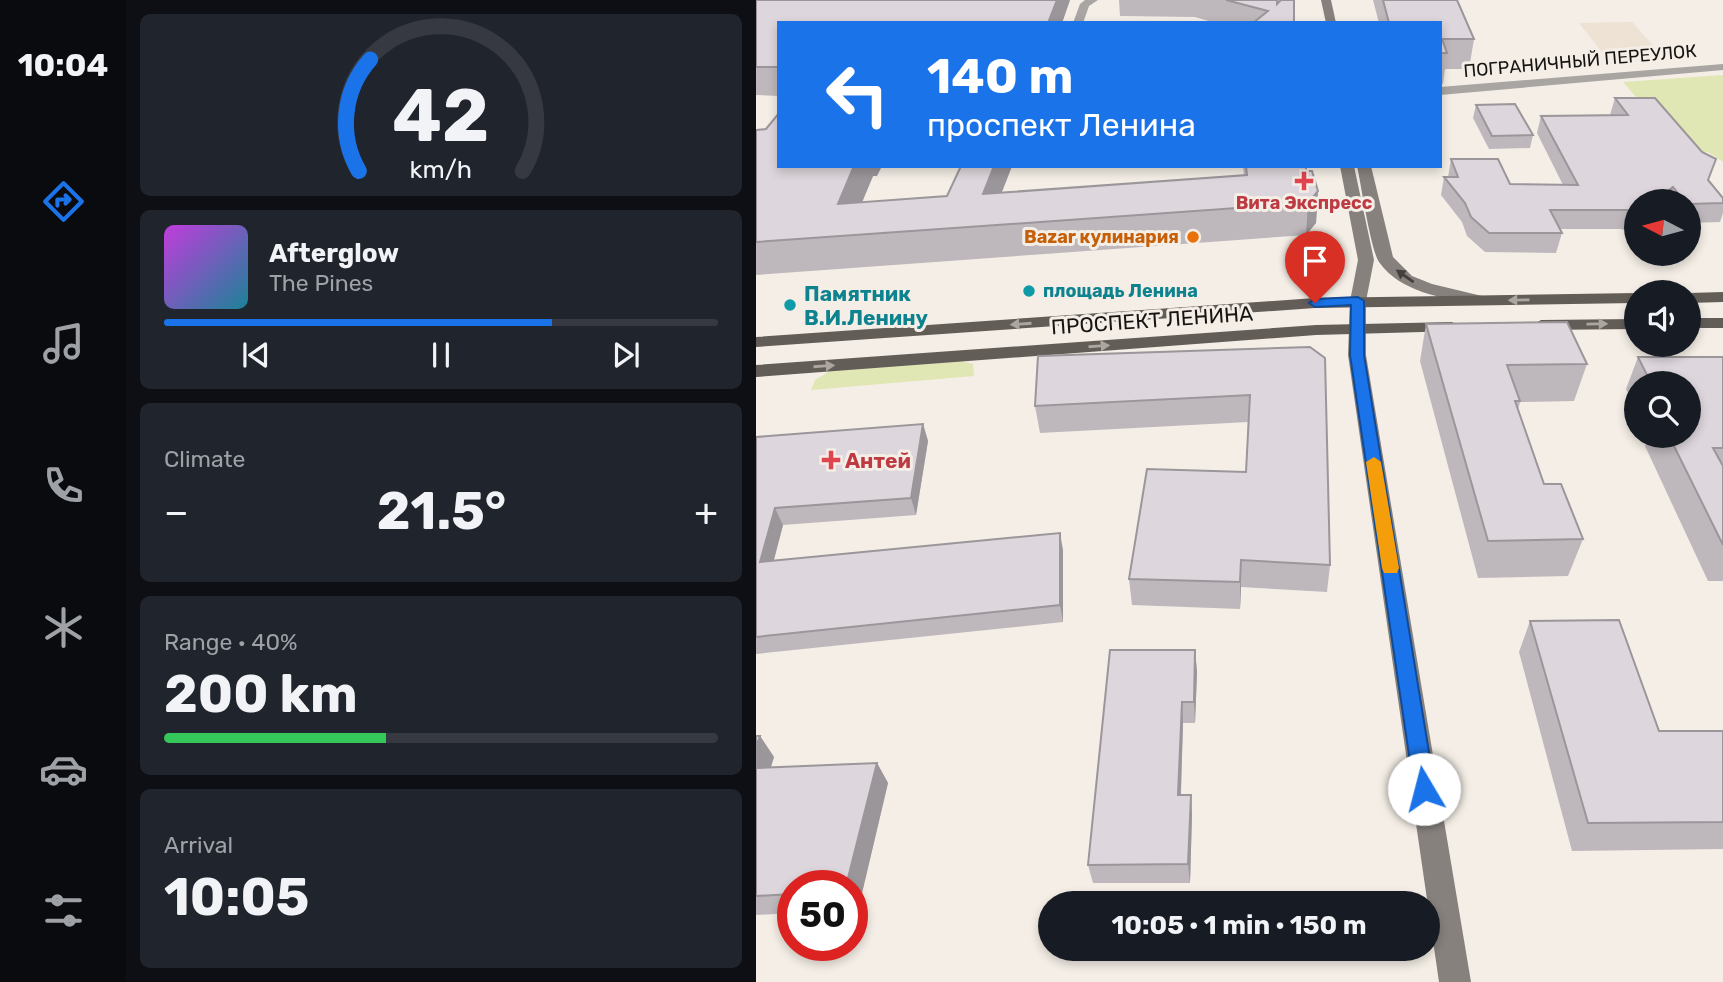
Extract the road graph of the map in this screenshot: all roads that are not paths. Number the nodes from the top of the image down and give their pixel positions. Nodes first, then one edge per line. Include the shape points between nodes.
1 (1093, 0) edge
2 (1314, 0) edge
3 (1326, 0) edge
4 (1079, 21) edge
5 (1319, 21) edge
6 (1331, 21) edge
7 (1723, 67) edge
8 (1442, 91) edge
9 (1347, 168) edge
10 (1364, 168) edge
11 (1385, 259) junction
12 (1723, 297) edge
13 (1624, 298) edge
14 (1701, 298) edge
15 (1476, 300) junction
16 (1358, 301) junction
17 (1701, 323) edge
18 (1723, 323) edge
19 (1624, 324) edge
20 (1465, 326) edge
21 (1518, 326) edge
22 (1357, 328) junction
23 (756, 342) edge
24 (756, 371) edge
25 (1455, 982) edge

1 - 4 street via 1085,4
2 - 5 main road
3 - 6 main road
7 - 8 street, ПОГРАНИЧНЫЙ ПЕРЕУЛОК
9 - 16 main road via 1366,260
10 - 11 main road
15 -> 11 main road via 1406,279
11 - 16 main road
12 - 14 highway
13 -> 15 highway, ПРОСПЕКТ ЛЕНИНА
15 - 16 highway, ПРОСПЕКТ ЛЕНИНА
16 - 22 main road
16 -> 23 highway, ПРОСПЕКТ ЛЕНИНА
17 - 18 highway
21 -> 19 highway
20 - 22 highway, ПРОСПЕКТ ЛЕНИНА
24 -> 22 highway, ПРОСПЕКТ ЛЕНИНА
22 - 25 main road via 1357,355

